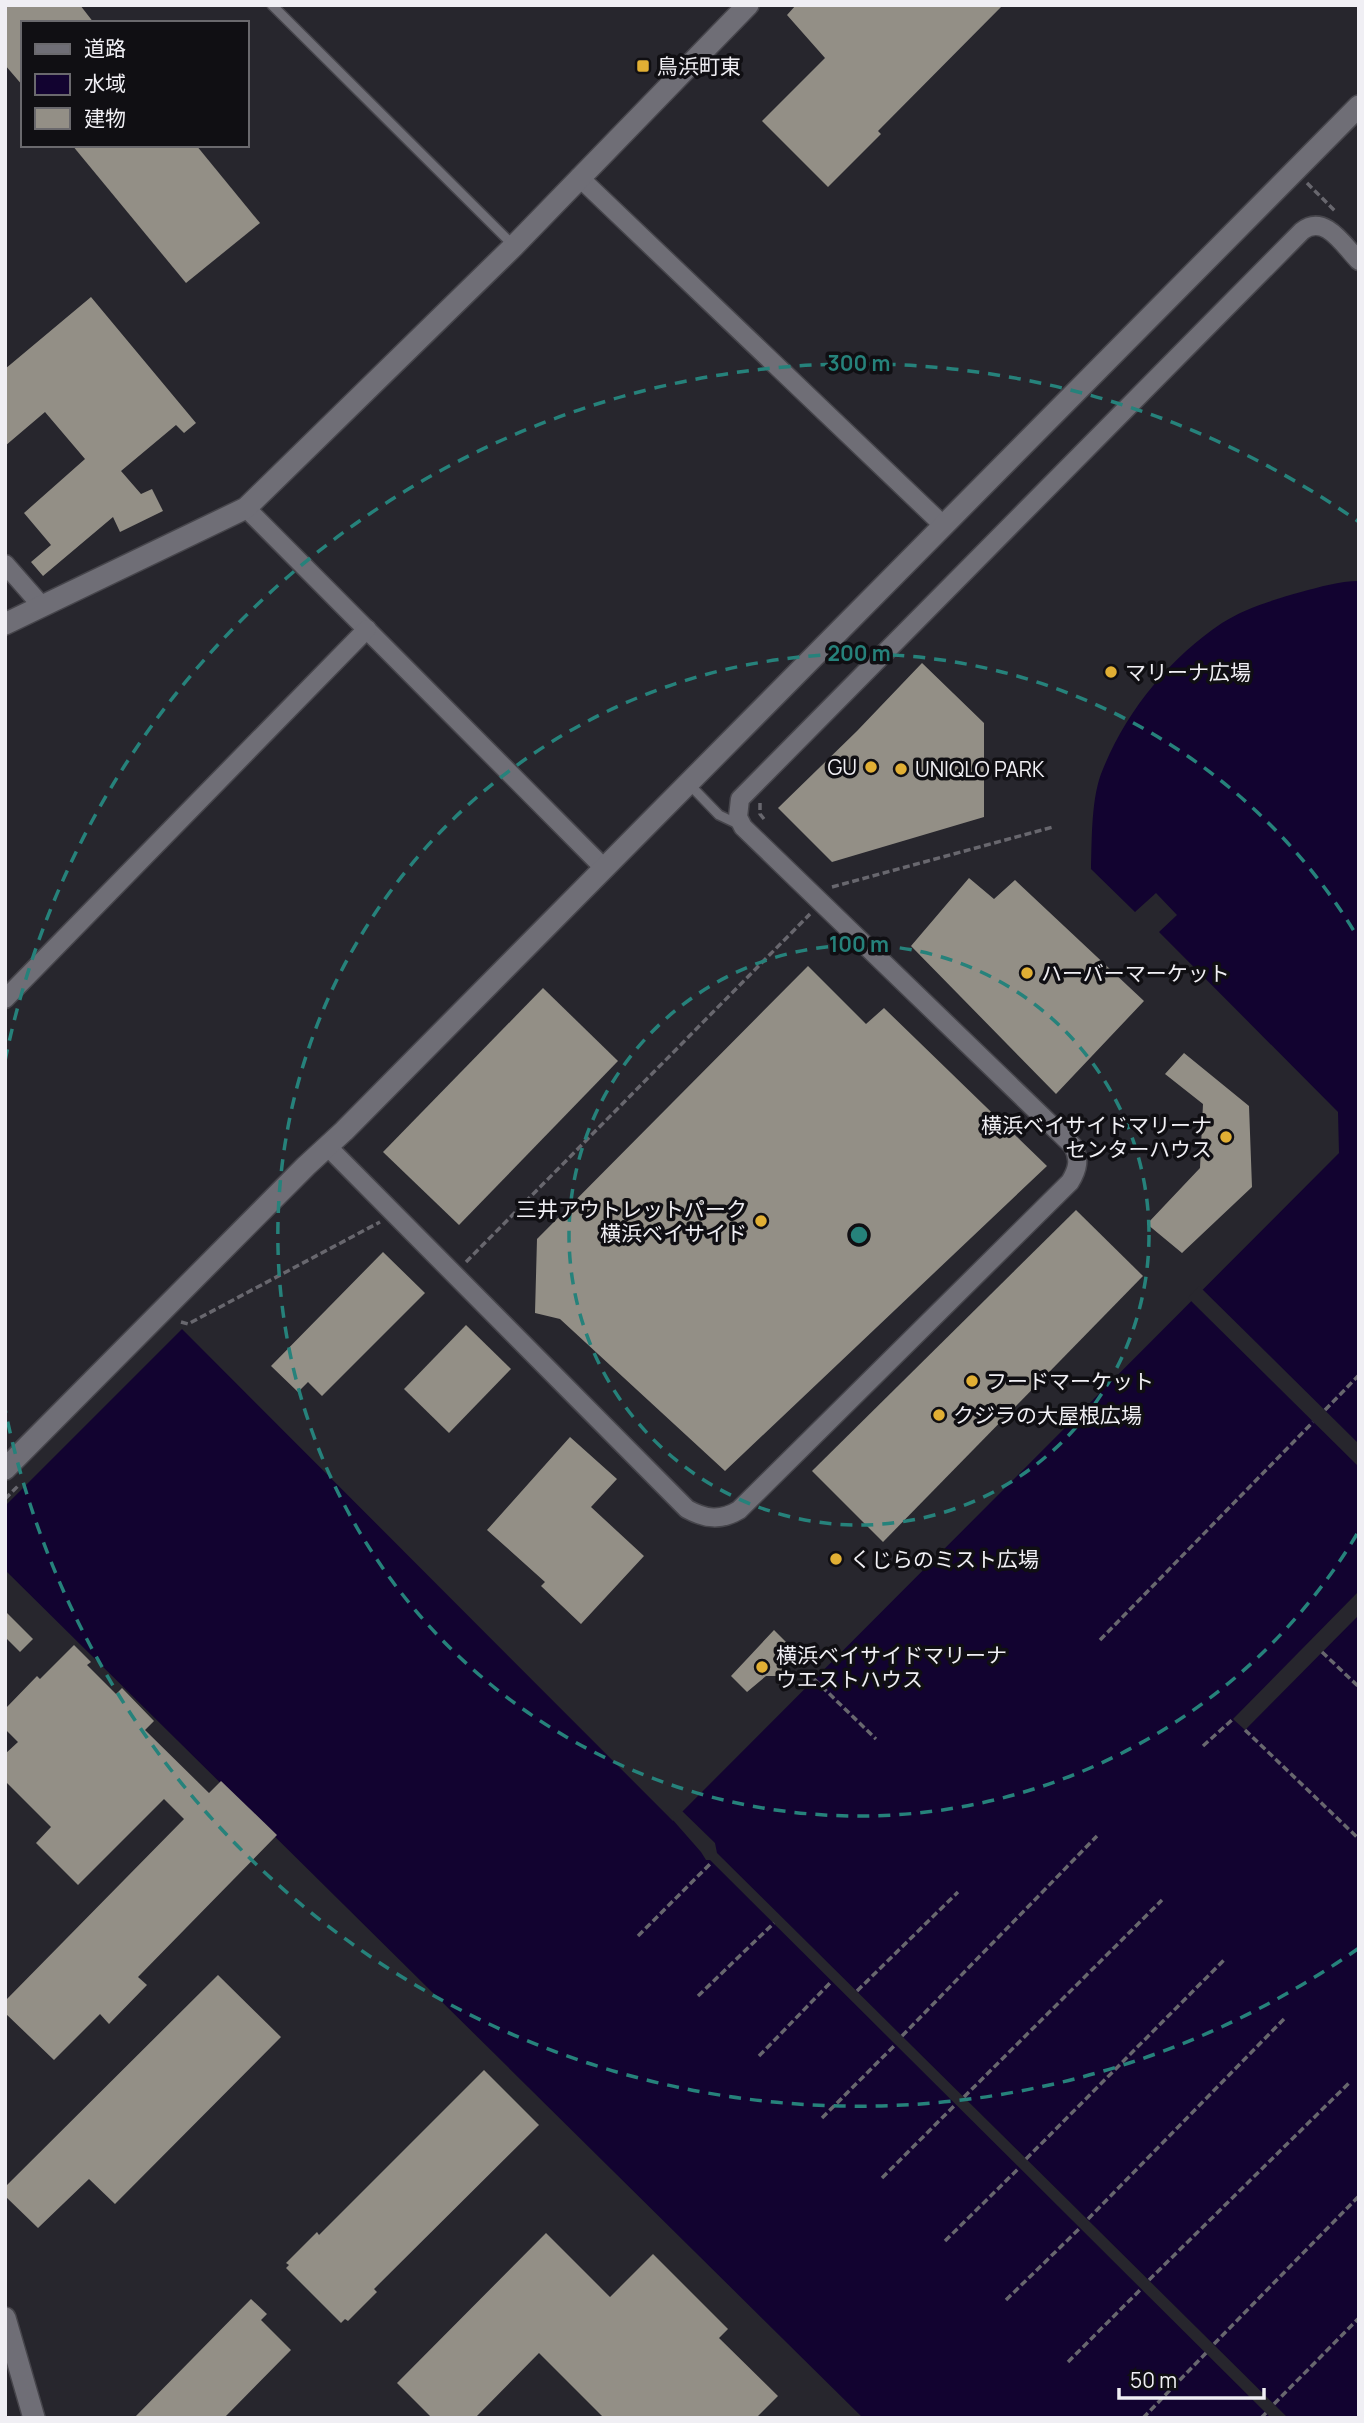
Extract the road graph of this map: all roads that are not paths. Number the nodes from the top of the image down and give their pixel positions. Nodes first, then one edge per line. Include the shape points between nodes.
1 (272, 5) edge
2 (748, 5) edge
3 (1359, 106) edge
4 (579, 177) junction
5 (514, 246) junction
6 (1359, 261) edge
7 (246, 508) junction
8 (943, 525) junction
9 (5, 564) edge
10 (41, 605) junction
11 (5, 624) edge
12 (367, 629) junction
13 (688, 783) junction
14 (743, 827) junction
15 (604, 868) junction
16 (5, 999) edge
17 (328, 1147) junction
18 (5, 1469) edge
19 (5, 2318) edge
20 (34, 2418) edge

1 - 5 lane
2 - 4 street
3 - 8 street
4 - 5 street
4 - 8 street
5 - 7 street
6 - 14 street via 1323,226 1302,231 740,799 738,817
7 - 10 street
7 - 12 street
8 - 13 street
9 - 10 street
10 - 11 street
12 - 15 street
12 - 16 street
13 - 14 lane via 719,815
13 - 15 street
14 - 17 street via 1073,1146 1077,1170 739,1510 717,1518 687,1509
15 - 17 street
17 - 18 street
19 - 20 street

